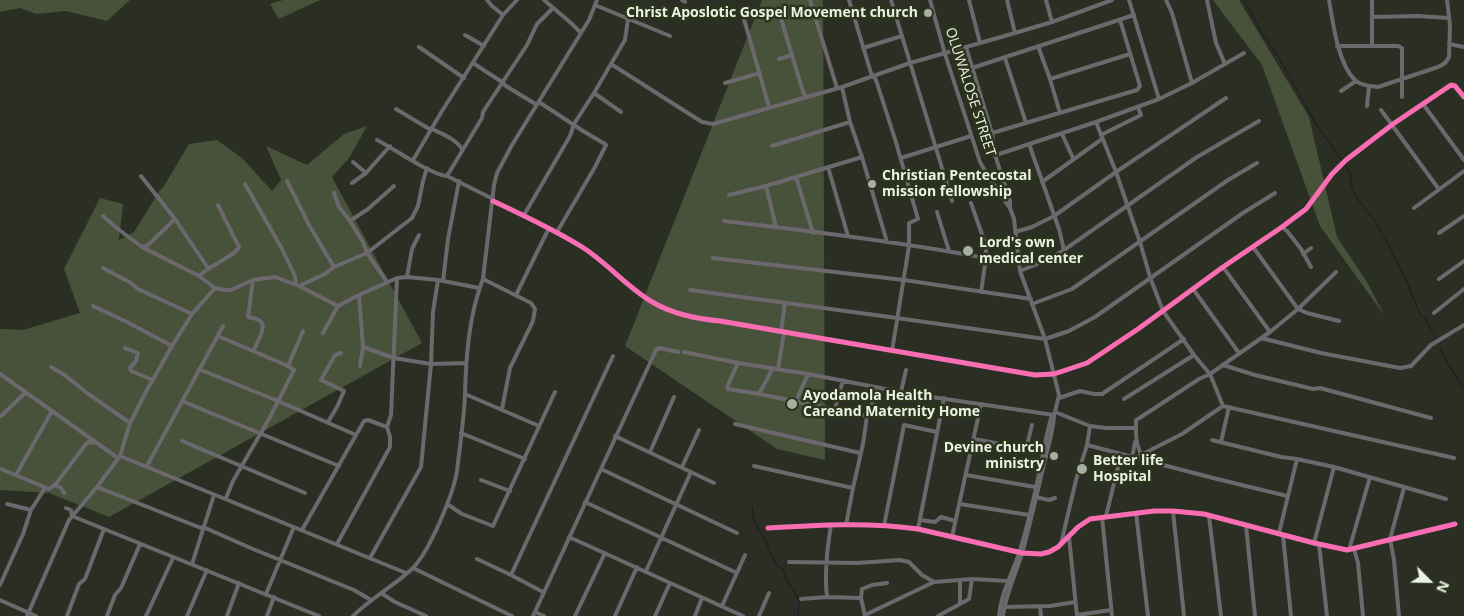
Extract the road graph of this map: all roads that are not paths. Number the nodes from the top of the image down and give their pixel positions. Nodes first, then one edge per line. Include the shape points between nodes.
1 (487, 0) edge
2 (517, 0) edge
3 (544, 0) edge
4 (597, 0) edge
5 (810, 0) edge
6 (849, 0) edge
7 (891, 0) edge
8 (930, 0) edge
9 (969, 0) edge
10 (1007, 0) edge
11 (1046, 0) edge
12 (1112, 0) edge
13 (1130, 0) edge
14 (1166, 0) edge
15 (1207, 0) edge
16 (1329, 0) edge
17 (1372, 0) edge
18 (1447, 0) edge
19 (595, 5) junction
20 (553, 8) junction
21 (742, 12) dead end
22 (779, 12) dead end
23 (503, 16) junction
24 (1134, 16) junction
25 (1372, 17) junction
26 (1449, 18) junction
27 (628, 19) junction
28 (1120, 20) junction
29 (1052, 22) junction
30 (581, 34) junction
31 (1015, 34) junction
32 (465, 35) dead end
33 (670, 36) dead end
34 (902, 36) junction
35 (980, 44) junction
36 (1449, 44) junction
37 (484, 46) junction
38 (1038, 46) junction
39 (1338, 46) junction
40 (1372, 46) junction
41 (419, 47) dead end
42 (966, 47) junction
43 (863, 48) junction
44 (1464, 48) edge
45 (1244, 53) dead end
46 (945, 54) junction
47 (1130, 54) junction
48 (792, 55) junction
49 (1005, 58) junction
50 (779, 59) dead end
51 (473, 63) junction
52 (910, 63) junction
53 (610, 64) junction
54 (1225, 64) junction
55 (972, 68) junction
56 (760, 73) junction
57 (874, 76) junction
58 (464, 78) junction
59 (1050, 79) junction
60 (1403, 79) junction
61 (1356, 81) junction
62 (502, 82) junction
63 (725, 83) dead end
64 (1192, 83) junction
65 (1369, 86) junction
66 (837, 88) junction
67 (842, 88) junction
68 (1341, 91) dead end
69 (594, 93) junction
70 (806, 97) junction
71 (1402, 97) dead end
72 (1464, 97) edge
73 (1226, 98) dead end
74 (1159, 99) junction
75 (538, 104) junction
76 (1423, 104) junction
77 (1367, 106) dead end
78 (770, 107) junction
79 (1138, 107) junction
80 (396, 109) dead end
81 (1381, 110) dead end
82 (622, 112) dead end
83 (1060, 113) junction
84 (1259, 121) dead end
85 (850, 122) junction
86 (1096, 122) junction
87 (1026, 123) junction
88 (574, 124) junction
89 (1393, 124) junction
90 (431, 130) junction
91 (992, 133) junction
92 (1062, 134) junction
93 (971, 136) junction
94 (1101, 137) junction
95 (376, 140) dead end
96 (1030, 144) junction
97 (390, 146) junction
98 (772, 146) dead end
99 (935, 148) junction
100 (462, 149) junction
101 (996, 155) junction
102 (862, 157) junction
103 (901, 158) junction
104 (1073, 158) junction
105 (413, 160) junction
106 (1464, 160) edge
107 (354, 162) dead end
108 (1257, 163) dead end
109 (828, 166) junction
110 (428, 168) junction
111 (1464, 170) edge
112 (1116, 172) junction
113 (366, 173) junction
114 (141, 176) dead end
115 (447, 176) junction
116 (796, 177) junction
117 (287, 181) dead end
118 (459, 181) junction
119 (1042, 182) junction
120 (245, 184) dead end
121 (352, 184) dead end
122 (394, 186) dead end
123 (766, 186) junction
124 (1438, 188) junction
125 (1274, 193) dead end
126 (334, 194) dead end
127 (729, 195) dead end
128 (493, 200) junction
129 (952, 201) dead end
130 (971, 203) dead end
131 (218, 205) dead end
132 (1128, 206) junction
133 (1010, 208) junction
134 (1414, 208) dead end
135 (937, 212) dead end
136 (524, 215) junction
137 (103, 216) dead end
138 (1054, 216) junction
139 (1464, 216) edge
140 (175, 218) junction
141 (350, 221) junction
142 (724, 221) dead end
143 (776, 227) junction
144 (548, 228) junction
145 (1282, 228) junction
146 (557, 232) junction
147 (1015, 232) junction
148 (812, 233) junction
149 (1439, 233) dead end
150 (419, 235) dead end
151 (848, 236) junction
152 (887, 242) junction
153 (1140, 242) junction
154 (909, 246) junction
155 (142, 247) junction
156 (1253, 247) junction
157 (1310, 248) dead end
158 (1064, 250) junction
159 (949, 251) junction
160 (367, 253) junction
161 (1303, 254) junction
162 (713, 258) dead end
163 (986, 258) junction
164 (1464, 261) edge
165 (334, 267) junction
166 (1223, 267) junction
167 (1311, 267) dead end
168 (103, 268) dead end
169 (208, 268) junction
170 (1020, 270) junction
171 (1336, 272) dead end
172 (199, 276) junction
173 (407, 277) junction
174 (1150, 277) junction
175 (397, 278) junction
176 (483, 279) junction
177 (1439, 279) dead end
178 (253, 280) junction
179 (904, 280) junction
180 (440, 281) junction
181 (387, 282) junction
182 (298, 286) junction
183 (215, 288) junction
184 (479, 288) junction
185 (1193, 289) junction
186 (1464, 289) edge
187 (690, 290) dead end
188 (981, 292) junction
189 (359, 294) junction
190 (516, 295) junction
191 (1032, 301) junction
192 (785, 303) junction
193 (93, 306) dead end
194 (338, 306) junction
195 (1298, 309) junction
196 (1164, 311) junction
197 (1434, 313) dead end
198 (192, 314) junction
199 (897, 318) junction
200 (1340, 321) dead end
201 (1464, 325) edge
202 (223, 326) dead end
203 (303, 331) dead end
204 (782, 332) junction
205 (1270, 332) junction
206 (322, 333) dead end
207 (218, 336) junction
208 (1261, 338) junction
209 (1045, 339) junction
210 (1184, 339) junction
211 (172, 346) junction
212 (363, 347) junction
213 (124, 348) dead end
214 (892, 351) junction
215 (253, 352) junction
216 (678, 352) dead end
217 (684, 352) dead end
218 (341, 353) dead end
219 (1239, 353) junction
220 (1194, 355) junction
221 (613, 356) dead end
222 (394, 358) junction
223 (466, 362) junction
224 (738, 363) junction
225 (431, 364) junction
226 (1223, 365) junction
227 (288, 366) junction
228 (360, 366) dead end
229 (51, 367) dead end
230 (773, 368) junction
231 (778, 369) junction
232 (200, 370) junction
233 (906, 370) dead end
234 (0, 374) edge
235 (808, 374) junction
236 (1054, 374) junction
237 (1210, 374) junction
238 (153, 380) junction
239 (843, 380) junction
240 (878, 388) junction
241 (555, 392) dead end
242 (901, 392) junction
243 (25, 393) junction
244 (465, 394) junction
245 (759, 394) junction
246 (674, 397) dead end
247 (944, 398) junction
248 (1059, 398) junction
249 (1124, 399) dead end
250 (278, 401) junction
251 (796, 401) junction
252 (182, 402) junction
253 (982, 404) junction
254 (1223, 406) junction
255 (1229, 407) junction
256 (502, 409) junction
257 (835, 409) junction
258 (52, 410) junction
259 (1054, 414) junction
260 (1, 416) edge
261 (867, 416) junction
262 (1431, 418) dead end
263 (328, 422) junction
264 (130, 423) junction
265 (735, 424) dead end
266 (1032, 425) dead end
267 (539, 426) junction
268 (1090, 426) junction
269 (387, 427) junction
270 (1136, 428) junction
271 (699, 430) dead end
272 (937, 432) junction
273 (461, 433) junction
274 (260, 434) junction
275 (356, 435) junction
276 (616, 436) junction
277 (974, 439) junction
278 (1136, 440) junction
279 (1212, 440) dead end
280 (182, 441) dead end
281 (1221, 442) junction
282 (95, 443) junction
283 (1087, 445) junction
284 (1026, 448) junction
285 (650, 452) junction
286 (1043, 452) junction
287 (860, 453) junction
288 (1121, 454) junction
289 (1142, 455) junction
290 (119, 457) junction
291 (1133, 458) junction
292 (1454, 458) dead end
293 (525, 459) junction
294 (1297, 459) junction
295 (1144, 460) junction
296 (147, 466) junction
297 (242, 466) junction
298 (339, 466) junction
299 (754, 466) dead end
300 (682, 467) junction
301 (1334, 467) junction
302 (1, 469) dead end
303 (601, 469) junction
304 (692, 472) junction
305 (16, 475) junction
306 (966, 475) junction
307 (1370, 477) junction
308 (481, 480) dead end
309 (714, 483) dead end
310 (55, 485) junction
311 (97, 487) junction
312 (1036, 487) junction
313 (45, 488) junction
314 (852, 488) junction
315 (1404, 488) junction
316 (510, 491) junction
317 (64, 493) dead end
318 (305, 493) dead end
319 (214, 495) junction
320 (1035, 496) junction
321 (1287, 496) junction
322 (226, 498) junction
323 (1055, 498) dead end
324 (1446, 499) dead end
325 (585, 502) junction
326 (7, 504) dead end
327 (447, 504) junction
328 (677, 504) junction
329 (960, 504) junction
330 (66, 508) dead end
331 (31, 510) junction
332 (1173, 511) junction
333 (1136, 513) junction
334 (1029, 515) junction
335 (72, 516) junction
336 (1209, 516) junction
337 (1104, 517) junction
338 (920, 520) junction
339 (955, 521) junction
340 (1455, 524) dead end
341 (831, 525) junction
342 (846, 525) junction
343 (1246, 525) junction
344 (294, 526) junction
345 (884, 526) junction
346 (203, 527) junction
347 (768, 528) dead end
348 (104, 529) junction
349 (918, 529) junction
350 (302, 530) junction
351 (737, 533) dead end
352 (1281, 534) junction
353 (569, 537) junction
354 (952, 537) junction
355 (1069, 537) junction
356 (661, 538) junction
357 (1390, 539) junction
358 (140, 544) junction
359 (337, 544) junction
360 (1061, 544) junction
361 (1317, 544) junction
362 (1354, 549) junction
363 (1348, 550) junction
364 (1021, 552) junction
365 (605, 553) junction
366 (745, 555) dead end
367 (173, 558) junction
368 (370, 558) junction
369 (280, 559) junction
370 (477, 559) dead end
371 (789, 562) dead end
372 (826, 562) junction
373 (192, 564) junction
374 (637, 567) junction
375 (413, 568) junction
376 (207, 570) junction
377 (646, 571) junction
378 (406, 573) junction
379 (737, 573) junction
380 (511, 575) junction
381 (972, 579) junction
382 (960, 580) junction
383 (1008, 581) junction
384 (934, 582) junction
385 (670, 583) junction
386 (887, 583) dead end
387 (239, 584) junction
388 (0, 585) edge
389 (543, 592) junction
390 (381, 593) junction
391 (769, 593) dead end
392 (266, 594) junction
393 (274, 597) junction
394 (827, 597) junction
395 (702, 598) junction
396 (861, 598) junction
397 (801, 599) dead end
398 (0, 600) edge
399 (371, 600) junction
400 (1075, 602) junction
401 (960, 603) junction
402 (722, 606) junction
403 (1040, 606) junction
404 (1004, 607) junction
405 (1112, 610) junction
406 (28, 614) edge
407 (307, 614) edge
408 (534, 614) edge
409 (740, 615) edge
410 (865, 615) edge
411 (1077, 615) edge
412 (36, 616) edge
413 (67, 616) edge
414 (107, 616) edge
415 (146, 616) edge
416 (187, 616) edge
417 (227, 616) edge
418 (267, 616) edge
419 (319, 616) edge
420 (353, 616) edge
421 (426, 616) edge
422 (512, 616) edge
423 (544, 616) edge
424 (575, 616) edge
425 (615, 616) edge
426 (655, 616) edge
427 (695, 616) edge
428 (759, 616) edge
429 (938, 616) edge
430 (999, 616) edge
431 (1003, 616) edge
432 (1041, 616) edge
433 (1112, 616) edge
434 (1148, 616) edge
435 (1184, 616) edge
436 (1221, 616) edge
437 (1255, 616) edge
438 (1291, 616) edge
439 (1327, 616) edge
440 (1364, 616) edge
441 (1399, 616) edge

1 - 23 street
2 - 23 street
3 - 20 street
4 - 19 street
5 - 66 street
6 - 43 street
7 - 34 street
8 - 46 street, OLUWALOSE STREET
9 - 35 street
10 - 31 street
11 - 29 street
12 - 29 street
13 - 24 street
14 - 64 street
15 - 54 street via 1216,42
16 - 39 street
17 - 25 street
18 - 26 street
19 - 27 street
19 - 30 street
20 - 30 street
20 - 62 street via 537,24
21 - 56 street
22 - 48 street
23 - 37 street
24 - 28 street
24 - 74 street
25 - 26 street
25 - 40 street
26 - 36 street
27 - 33 street
27 - 53 street via 625,40
28 - 38 street
28 - 47 street
29 - 31 street
30 - 75 street
31 - 35 street
32 - 37 street
34 - 43 street
34 - 52 street
35 - 42 street
36 - 44 street
36 - 60 street via 1444,64
37 - 51 street
38 - 49 street
38 - 59 street
39 - 40 street
39 - 61 street
40 - 60 street via 1402,48
41 - 58 street
42 - 46 street
42 - 55 street
43 - 57 street
45 - 54 street
46 - 52 street
46 - 93 street, OLUWALOSE STREET
47 - 59 street
47 - 83 street via 1140,86 1137,90
48 - 50 street
48 - 70 street
49 - 55 street
49 - 87 street
51 - 58 street
51 - 62 street
52 - 57 street
52 - 99 street
53 - 69 street
53 - 78 street via 707,124
54 - 64 street
55 - 91 street
56 - 63 street
56 - 78 street
57 - 67 street
57 - 103 street
58 - 90 street
59 - 83 street
60 - 65 street via 1378,87
60 - 71 street
61 - 65 street
61 - 68 street
62 - 75 street
62 - 100 street
64 - 74 street
65 - 77 street
66 - 67 street
66 - 70 street
67 - 85 street
69 - 82 street
69 - 88 street
70 - 78 street
72 - 76 street via 1453,84
73 - 112 street
74 - 79 street
75 - 88 street
75 - 128 street via 497,173
76 - 89 street
76 - 106 street
79 - 86 street
79 - 94 street via 1140,115
80 - 90 street
81 - 89 street
83 - 87 street
84 - 132 street via 1197,158
85 - 98 street
85 - 102 street
86 - 92 street
86 - 94 street
87 - 91 street
88 - 136 street
88 - 146 street via 606,147
89 - 124 street
89 - 145 street via 1346,160 1306,209
90 - 100 street via 451,139
90 - 105 street
91 - 101 street
92 - 96 street
92 - 104 street
93 - 99 street
93 - 133 street, OLUWALOSE STREET via 984,170
94 - 104 street
94 - 112 street
95 - 97 street
96 - 101 street
96 - 119 street
97 - 105 street
97 - 113 street
99 - 103 street
99 - 129 street
100 - 115 street
101 - 133 street
102 - 109 street
102 - 152 street
103 - 154 street via 918,219 908,223
104 - 119 street
105 - 110 street
107 - 113 street
108 - 153 street
109 - 116 street
109 - 151 street
110 - 115 street
110 - 160 street via 412,218
111 - 124 street
112 - 132 street
112 - 138 street
113 - 121 street
114 - 140 street
115 - 118 street
116 - 123 street
116 - 148 street
117 - 165 street
118 - 128 street
118 - 180 street
119 - 138 street
120 - 182 street via 281,247
122 - 141 street
123 - 127 street
123 - 143 street
124 - 134 street
125 - 174 street
126 - 141 street
128 - 136 street
128 - 176 street
130 - 163 street via 986,246
131 - 169 street via 239,247
132 - 153 street
132 - 158 street
133 - 147 street, OLUWALOSE STREET
135 - 159 street
136 - 144 street
137 - 155 street
138 - 147 street
138 - 158 street
139 - 149 street
140 - 155 street via 147,246
140 - 169 street
141 - 160 street
142 - 143 street
143 - 148 street
144 - 146 street
144 - 190 street
145 - 156 street
145 - 161 street
146 - 204 street via 583,247 654,304 692,318
147 - 170 street, OLUWALOSE STREET
148 - 151 street
150 - 173 street via 412,249
151 - 152 street
152 - 154 street
153 - 174 street
153 - 191 street via 1072,290
154 - 159 street
154 - 179 street
155 - 172 street
156 - 166 street
156 - 195 street
157 - 161 street
158 - 170 street
159 - 163 street
160 - 165 street
160 - 181 street
161 - 167 street
162 - 179 street
163 - 188 street
164 - 177 street
165 - 182 street
166 - 185 street
166 - 205 street
168 - 198 street via 138,289
169 - 172 street
170 - 191 street, OLUWALOSE STREET
171 - 195 street
172 - 183 street
173 - 175 street
173 - 180 street
174 - 196 street
174 - 209 street via 1094,317 1069,331
175 - 181 street
175 - 222 street
176 - 184 street
176 - 190 street
178 - 182 street via 275,277
178 - 183 street via 228,291
178 - 215 street via 248,317 260,320 262,324
179 - 188 street
179 - 199 street
180 - 184 street
180 - 225 street via 433,312
181 - 189 street
182 - 194 street
183 - 198 street
184 - 223 street
185 - 196 street
185 - 219 street
186 - 197 street
187 - 192 street
188 - 191 street
189 - 194 street
189 - 212 street
190 - 256 street via 534,306 535,314 510,368
191 - 209 street, OLUWALOSE STREET
192 - 199 street
192 - 204 street
193 - 211 street
194 - 206 street
195 - 200 street
195 - 205 street
196 - 210 street
196 - 236 street via 1087,362
198 - 211 street
199 - 209 street
199 - 214 street
201 - 208 street via 1431,345 1411,366 1400,368
202 - 207 street
203 - 227 street
204 - 214 street
204 - 231 street
205 - 208 street
207 - 215 street
207 - 232 street
208 - 219 street
209 - 236 street, OLUWALOSE STREET
210 - 220 street
210 - 248 street via 1102,394 1080,391
211 - 238 street
212 - 222 street
212 - 228 street
213 - 238 street via 138,353 131,371
214 - 236 street via 1035,375
215 - 227 street
216 - 276 street via 656,350
217 - 224 street
218 - 263 street via 335,355 321,380 344,390
219 - 226 street
220 - 237 street
220 - 249 street
221 - 380 street
222 - 225 street
222 - 269 street via 391,415
223 - 225 street
223 - 244 street
224 - 230 street
224 - 245 street via 727,388
225 - 368 street via 421,467
226 - 237 street
226 - 262 street
227 - 250 street via 294,370
229 - 264 street
230 - 231 street
230 - 245 street
231 - 235 street
232 - 250 street
232 - 252 street
233 - 242 street
234 - 243 street
235 - 239 street
235 - 251 street
236 - 248 street, OLUWALOSE STREET
237 - 254 street
237 - 270 street via 1136,420
238 - 264 street
239 - 240 street
239 - 257 street
240 - 242 street
240 - 261 street
241 - 267 street
242 - 247 street
243 - 258 street
243 - 260 street
244 - 256 street
244 - 273 street
245 - 251 street
246 - 285 street
247 - 253 street
247 - 272 street
248 - 259 street, OLUWALOSE STREET
250 - 263 street
250 - 274 street
251 - 257 street
252 - 274 street
252 - 296 street
253 - 259 street
253 - 277 street
254 - 255 street
254 - 289 street via 1182,434
255 - 281 street
255 - 292 street
256 - 267 street
257 - 261 street
258 - 282 street
258 - 305 street
259 - 268 street
259 - 286 street, OLUWALOSE STREET
259 - 320 street, OLUWALOSE STREET
261 - 287 street
263 - 275 street
264 - 290 street
265 - 287 street
266 - 284 street
267 - 293 street
268 - 270 street
268 - 283 street
269 - 275 street via 366,420
269 - 359 street via 390,437 388,452
270 - 278 street
271 - 300 street
272 - 338 street
272 - 345 street via 904,424
273 - 293 street
273 - 327 street via 456,480
274 - 297 street
274 - 298 street
275 - 298 street
276 - 285 street
276 - 303 street
277 - 284 street
277 - 306 street
278 - 289 street
278 - 291 street
279 - 281 street
280 - 297 street
281 - 294 street
282 - 290 street
282 - 310 street via 86,444
283 - 288 street
283 - 360 street
284 - 286 street
285 - 300 street
286 - 312 street, OLUWALOSE STREET
287 - 314 street
288 - 291 street
288 - 337 street
289 - 291 street
289 - 295 street
290 - 296 street
290 - 311 street
291 - 295 street
293 - 316 street
294 - 301 street
294 - 321 street
295 - 321 street
296 - 319 street
297 - 318 street
297 - 322 street
298 - 350 street
299 - 314 street
300 - 304 street
301 - 307 street
301 - 361 street
302 - 305 street
303 - 325 street
303 - 328 street
304 - 309 street
304 - 328 street
305 - 313 street
306 - 312 street
306 - 329 street
307 - 315 street
307 - 363 street
308 - 316 street
310 - 313 street
310 - 317 street
311 - 335 street
311 - 346 street
312 - 320 street, OLUWALOSE STREET
313 - 331 street
314 - 342 street
315 - 324 street
315 - 357 street
316 - 327 street via 493,526 462,514
319 - 322 street
319 - 346 street
320 - 323 street via 1049,500
320 - 334 street, OLUWALOSE STREET
320 - 364 street, OLUWALOSE STREET
321 - 352 street
322 - 344 street
325 - 353 street
325 - 356 street
326 - 331 street
327 - 375 street
328 - 351 street
328 - 356 street
329 - 334 street
329 - 339 street
330 - 335 street via 71,510
331 - 388 street
332 - 333 street
332 - 336 street
332 - 435 street
333 - 337 street
333 - 434 street
334 - 364 street, OLUWALOSE STREET
335 - 348 street
335 - 406 street
336 - 343 street
336 - 436 street
337 - 355 street via 1090,519
337 - 405 street
338 - 339 street via 935,522 940,517
338 - 349 street
339 - 354 street
340 - 357 street
341 - 342 street
341 - 347 street
341 - 372 street
342 - 345 street
343 - 352 street
343 - 437 street
344 - 350 street
344 - 369 street
345 - 349 street
346 - 369 street
346 - 373 street
348 - 358 street
348 - 413 street
349 - 354 street
350 - 359 street
352 - 361 street
352 - 438 street
353 - 365 street
353 - 389 street
354 - 364 street
355 - 360 street
355 - 400 street
356 - 377 street
356 - 379 street
357 - 362 street
357 - 441 street
358 - 367 street
358 - 414 street
359 - 368 street
360 - 364 street via 1045,554
361 - 363 street
361 - 439 street
362 - 363 street
362 - 440 street
364 - 383 street, OLUWALOSE STREET
364 - 404 street, OLUWALOSE STREET
365 - 374 street
365 - 424 street
366 - 379 street
367 - 373 street
367 - 415 street
368 - 378 street
369 - 392 street
369 - 399 street
370 - 380 street
371 - 372 street
372 - 384 street via 900,560 909,562
372 - 394 street
373 - 376 street
374 - 377 street
374 - 425 street
375 - 378 street
375 - 422 street
376 - 387 street
376 - 416 street
377 - 385 street
378 - 390 street
379 - 402 street
380 - 389 street
381 - 382 street
381 - 383 street
381 - 401 street via 970,598
382 - 384 street
382 - 401 street
383 - 430 street, OLUWALOSE STREET
384 - 410 street
385 - 395 street
385 - 426 street
386 - 396 street via 863,588
387 - 392 street
387 - 417 street
389 - 408 street
390 - 399 street
390 - 421 street
391 - 428 street
392 - 393 street
393 - 407 street
393 - 418 street
394 - 396 street
394 - 397 street
395 - 402 street
395 - 427 street
396 - 410 street
398 - 406 street
399 - 420 street
400 - 403 street
400 - 411 street
401 - 429 street
402 - 409 street
403 - 404 street
403 - 432 street
404 - 431 street, OLUWALOSE STREET
405 - 411 street
405 - 433 street
406 - 412 street
407 - 419 street
408 - 423 street

